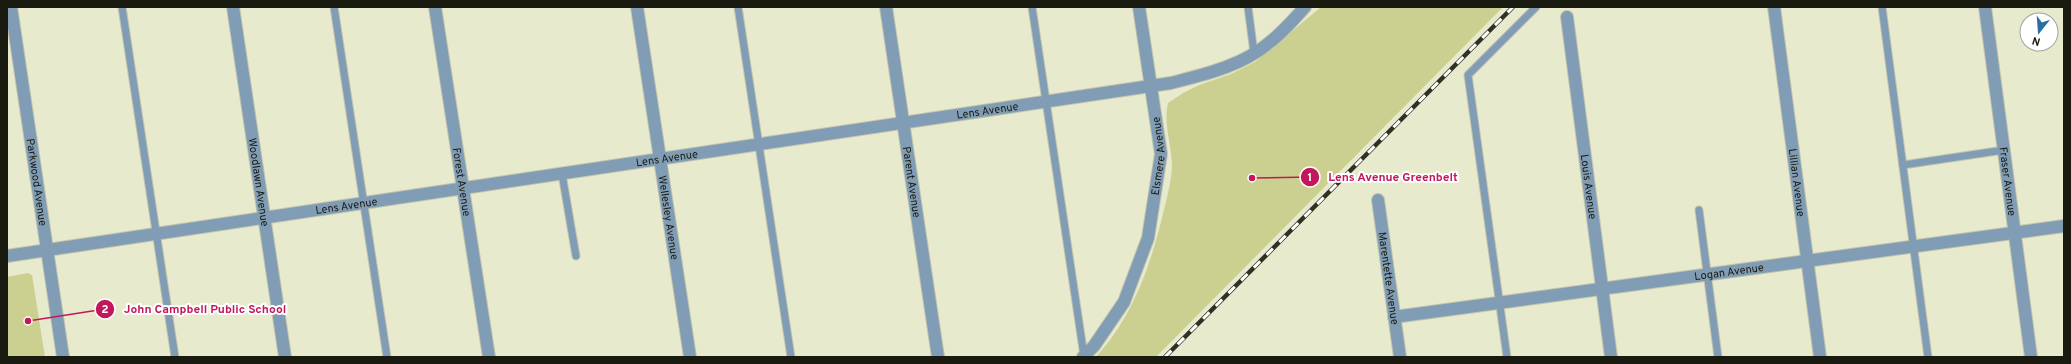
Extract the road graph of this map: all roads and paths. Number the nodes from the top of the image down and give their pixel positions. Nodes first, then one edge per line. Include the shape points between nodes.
1 (11, 7) edge
2 (122, 7) edge
3 (233, 7) edge
4 (334, 7) edge
5 (435, 7) edge
6 (636, 7) edge
7 (738, 7) edge
8 (886, 7) edge
9 (1032, 7) edge
10 (1139, 7) edge
11 (1248, 7) edge
12 (1305, 7) edge
13 (1536, 7) edge
14 (1774, 7) edge
15 (1882, 7) edge
16 (1985, 7) edge
17 (1567, 17) dead end
18 (1254, 53) junction
19 (1151, 86) junction
20 (1046, 102) junction
21 (903, 123) junction
22 (759, 145) junction
23 (2004, 150) junction
24 (660, 159) junction
25 (1903, 165) junction
26 (562, 174) junction
27 (463, 189) junction
28 (1378, 200) dead end
29 (363, 203) junction
30 (1699, 210) dead end
31 (264, 218) junction
32 (2064, 226) edge
33 (2015, 232) junction
34 (156, 234) junction
35 (1914, 246) junction
36 (47, 250) junction
37 (7, 256) edge
38 (576, 256) dead end
39 (1808, 261) junction
40 (1707, 274) junction
41 (1602, 289) junction
42 (1500, 303) junction
43 (1394, 317) junction
44 (1084, 356) edge
45 (63, 357) edge
46 (175, 357) edge
47 (285, 357) edge
48 (387, 357) edge
49 (489, 357) edge
50 (690, 357) edge
51 (791, 357) edge
52 (938, 357) edge
53 (1400, 357) edge
54 (1507, 357) edge
55 (1611, 357) edge
56 (1718, 357) edge
57 (1820, 357) edge
58 (1928, 357) edge
59 (2031, 357) edge

1 - 36 street, Parkwood Avenue
2 - 34 lane
3 - 31 street, Woodlawn Avenue
4 - 29 lane
5 - 27 street, Forest Avenue
6 - 24 street, Wellesley Avenue
7 - 22 lane
8 - 21 street, Parent Avenue
9 - 20 lane
10 - 19 street, Elsmere Avenue
11 - 18 lane
12 - 18 street, Lens Avenue via 1270,43
13 - 42 lane via 1468,75
14 - 39 street, Lillian Avenue
15 - 25 lane
16 - 23 street, Fraser Avenue
17 - 41 street, Louis Avenue
18 - 19 street, Lens Avenue via 1238,63 1205,75
19 - 20 street, Lens Avenue
19 - 44 street, Elsmere Avenue via 1161,154 1148,238 1124,302 1094,346
20 - 21 street, Lens Avenue
20 - 44 lane
21 - 22 street, Lens Avenue
21 - 52 street, Parent Avenue
22 - 24 street, Lens Avenue
22 - 51 lane
23 - 25 lane
23 - 33 street, Fraser Avenue
24 - 26 street, Lens Avenue
24 - 50 street, Wellesley Avenue
25 - 35 lane
26 - 27 street, Lens Avenue
26 - 38 lane
27 - 29 street, Lens Avenue
27 - 49 street, Forest Avenue
28 - 43 street, Marentette Avenue
29 - 31 street, Lens Avenue
29 - 48 lane
30 - 40 lane
31 - 34 street, Lens Avenue
31 - 47 street, Woodlawn Avenue
32 - 33 street, Logan Avenue
33 - 35 street, Logan Avenue
33 - 59 street, Fraser Avenue
34 - 36 street, Lens Avenue
34 - 46 lane
35 - 39 street, Logan Avenue
35 - 58 lane
36 - 37 street, Lens Avenue
36 - 45 street, Parkwood Avenue
39 - 40 street, Logan Avenue
39 - 57 street, Lillian Avenue
40 - 41 street, Logan Avenue
40 - 56 lane
41 - 42 street, Logan Avenue
41 - 55 street, Louis Avenue
42 - 43 street, Logan Avenue
42 - 54 lane
43 - 53 street, Marentette Avenue

